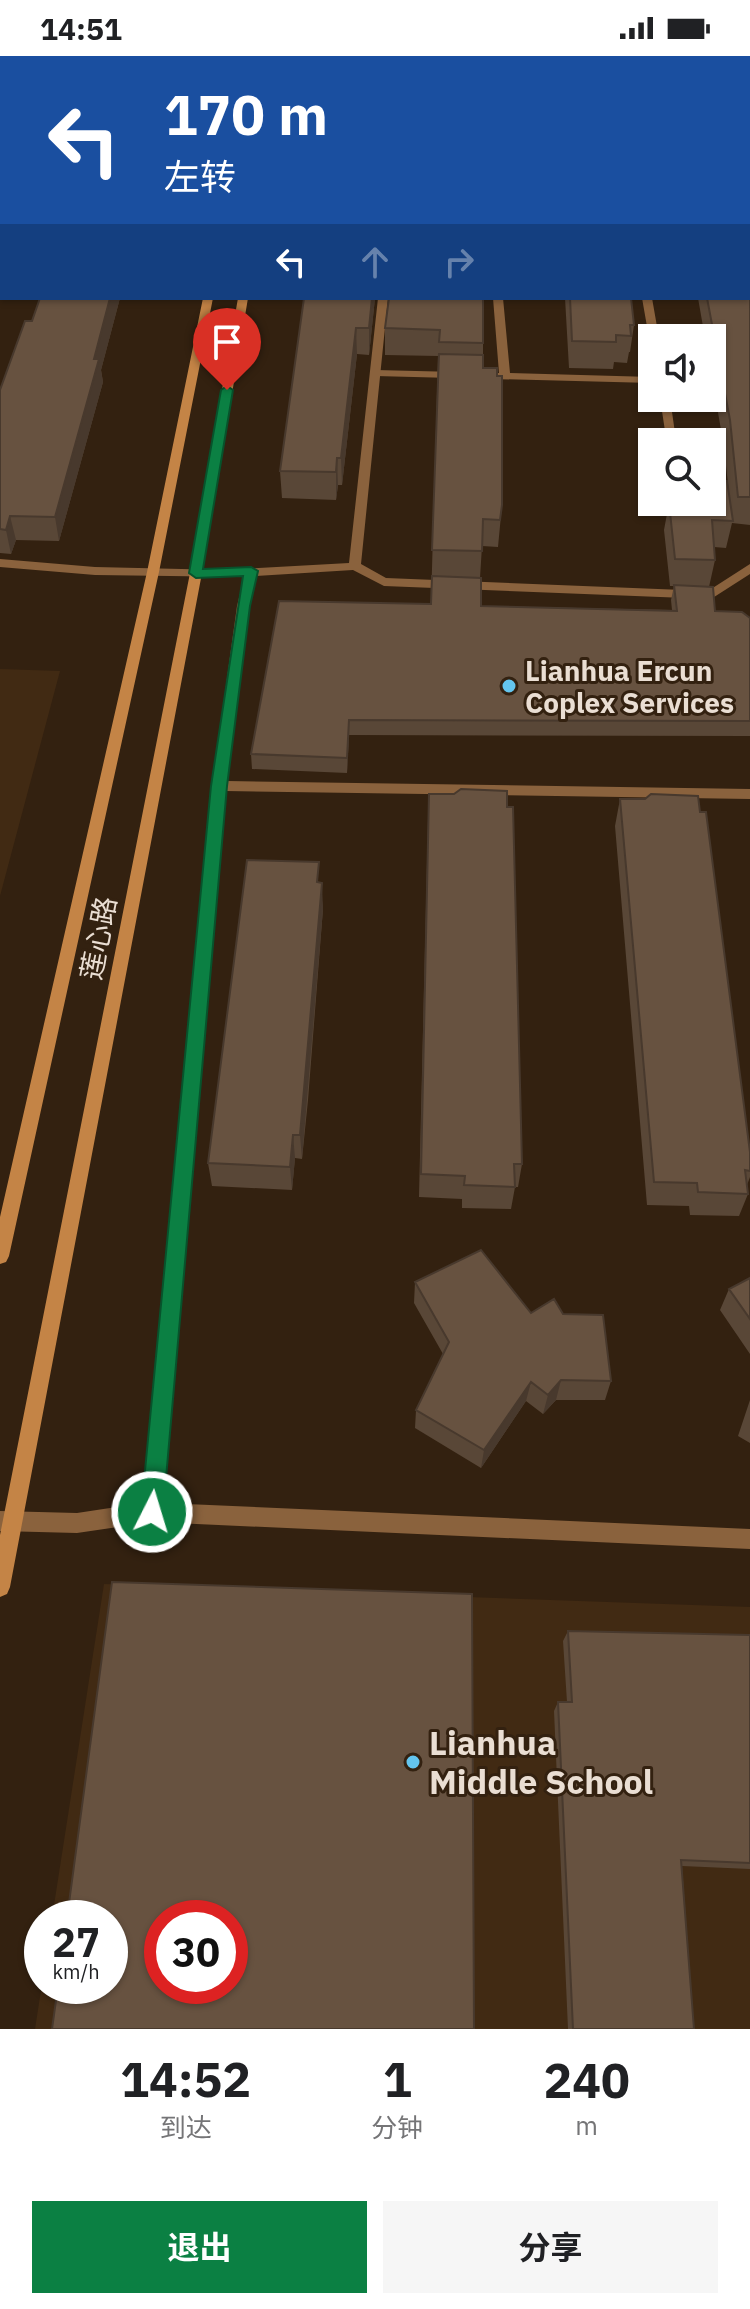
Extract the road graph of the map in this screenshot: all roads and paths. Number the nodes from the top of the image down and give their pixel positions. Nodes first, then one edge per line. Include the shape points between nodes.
1 (208, 300) edge
2 (243, 300) edge
3 (383, 300) edge
4 (498, 300) edge
5 (647, 300) edge
6 (652, 324) edge
7 (375, 373) junction
8 (505, 376) junction
9 (638, 380) edge
10 (0, 563) edge
11 (355, 566) junction
12 (750, 568) edge
13 (251, 571) junction
14 (153, 572) junction
15 (196, 573) junction
16 (219, 786) junction
17 (750, 794) edge
18 (0, 1256) edge
19 (152, 1512) junction
20 (6, 1521) edge
21 (750, 1539) edge
22 (0, 1587) edge

1 - 14 main road, 莲心路
2 - 15 main road, 莲心路
3 - 7 street
4 - 8 street
5 - 6 street
7 - 8 street
7 - 11 street
8 - 9 street
10 - 14 street
11 - 12 street via 384,582 711,595
11 - 13 street
13 - 15 street
13 - 16 street
14 - 15 street
14 - 18 main road, 莲心路
15 - 20 main road, 莲心路
16 - 17 street
16 - 19 street
19 - 20 street via 77,1523
19 - 21 street
20 - 22 main road, 莲心路

